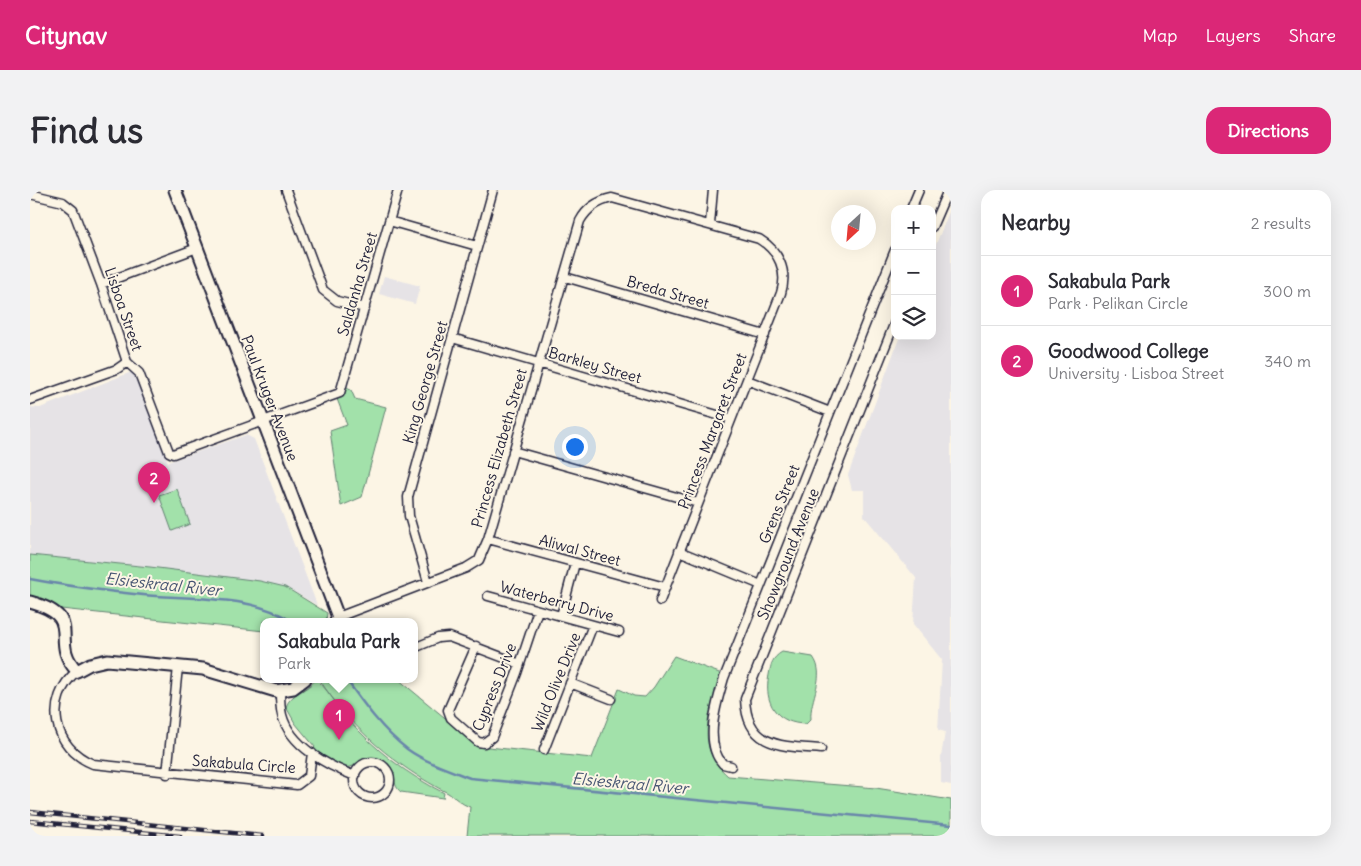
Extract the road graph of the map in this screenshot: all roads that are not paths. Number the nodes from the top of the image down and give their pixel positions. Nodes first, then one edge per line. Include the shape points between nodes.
1 (175, 190) edge
2 (286, 190) edge
3 (398, 190) edge
4 (493, 190) edge
5 (713, 190) edge
6 (919, 190) edge
7 (948, 190) edge
8 (30, 194) edge
9 (913, 205) edge
10 (936, 218) edge
11 (389, 221) junction
12 (710, 224) junction
13 (477, 246) junction
14 (197, 248) junction
15 (891, 260) edge
16 (564, 276) junction
17 (101, 284) junction
18 (365, 308) junction
19 (891, 332) edge
20 (765, 335) junction
21 (452, 338) junction
22 (127, 362) junction
23 (538, 363) junction
24 (747, 380) junction
25 (30, 400) edge
26 (830, 412) junction
27 (731, 419) junction
28 (263, 422) junction
29 (513, 451) junction
30 (698, 503) junction
31 (488, 539) junction
32 (680, 552) junction
33 (575, 563) junction
34 (428, 582) junction
35 (762, 584) junction
36 (666, 587) junction
37 (488, 596) dead end
38 (660, 601) dead end
39 (30, 602) edge
40 (538, 610) junction
41 (561, 616) junction
42 (337, 618) edge
43 (339, 618) edge
44 (593, 625) junction
45 (619, 632) dead end
46 (476, 646) junction
47 (418, 647) edge
48 (520, 664) junction
49 (178, 667) junction
50 (77, 671) junction
51 (301, 683) edge
52 (570, 683) junction
53 (280, 691) junction
54 (611, 699) dead end
55 (821, 749) dead end
56 (544, 750) dead end
57 (312, 753) junction
58 (730, 766) dead end
59 (167, 774) junction
60 (355, 776) junction

1 - 14 street, Paul Kruger Avenue
2 - 18 street via 327,295
3 - 11 street, Saldanha Street
4 - 13 street, King George Street
5 - 12 street
6 - 9 street
7 - 10 street
8 - 17 street, Lisboa Street via 63,202 73,210
11 - 13 street
11 - 18 street, Saldanha Street
12 - 16 street, Princess Elizabeth Street via 623,200 612,198 596,203 580,221
12 - 20 street, Princess Margaret Street via 766,243 775,252 783,270 782,288
13 - 21 street, King George Street
14 - 17 street
14 - 28 street, Paul Kruger Avenue
15 - 26 street, Grens Street
16 - 20 street, Breda Street
16 - 23 street, Princess Elizabeth Street
17 - 22 street, Lisboa Street
18 - 28 street, Saldanha Street via 343,386 335,396
19 - 55 street, Showground Avenue via 745,699 750,724 764,739 779,745
20 - 24 street, Princess Margaret Street
21 - 23 street, Barkley Street
21 - 34 street, King George Street via 408,497 409,516
22 - 25 street via 117,369
22 - 28 street, Lisboa Street via 139,373 169,452 173,454
23 - 27 street, Barkley Street
23 - 29 street, Princess Elizabeth Street
24 - 26 street
24 - 27 street, Princess Margaret Street
26 - 35 street, Grens Street
27 - 30 street, Princess Margaret Street
28 - 42 street, Paul Kruger Avenue
29 - 30 street
29 - 31 street, Princess Elizabeth Street
30 - 32 street, Princess Margaret Street
31 - 33 street, Aliwal Street
31 - 34 street, Princess Elizabeth Street via 479,560
32 - 35 street
32 - 36 street, Princess Margaret Street
33 - 36 street, Aliwal Street
33 - 41 street
34 - 43 street, Princess Elizabeth Street
35 - 58 street, Grens Street via 714,709 716,750 722,763
36 - 38 street, Princess Margaret Street
37 - 40 street, Waterberry Drive
39 - 50 street via 60,615 64,625 65,655
40 - 41 street, Waterberry Drive
40 - 48 street, Cypress Drive
41 - 44 street, Waterberry Drive
44 - 45 street, Waterberry Drive
44 - 52 street, Wild Olive Drive
46 - 47 street via 444,637
46 - 48 street
46 - 48 street, Cypress Drive via 448,710 451,718 478,742 486,743 492,737
49 - 50 street, Sakabula Circle via 103,660
49 - 53 street, Sakabula Circle via 215,671 260,688
49 - 59 street
50 - 59 street, Sakabula Circle via 62,690 56,710 56,725 70,749 82,760 93,764
51 - 53 street
52 - 54 street
52 - 56 street, Wild Olive Drive
53 - 57 street, Sakabula Circle via 284,721 294,737
57 - 59 street, Sakabula Circle via 309,776 297,785
57 - 60 street
60 - 60 street via 363,765 376,763 388,771 390,784 378,797 366,797 358,790

